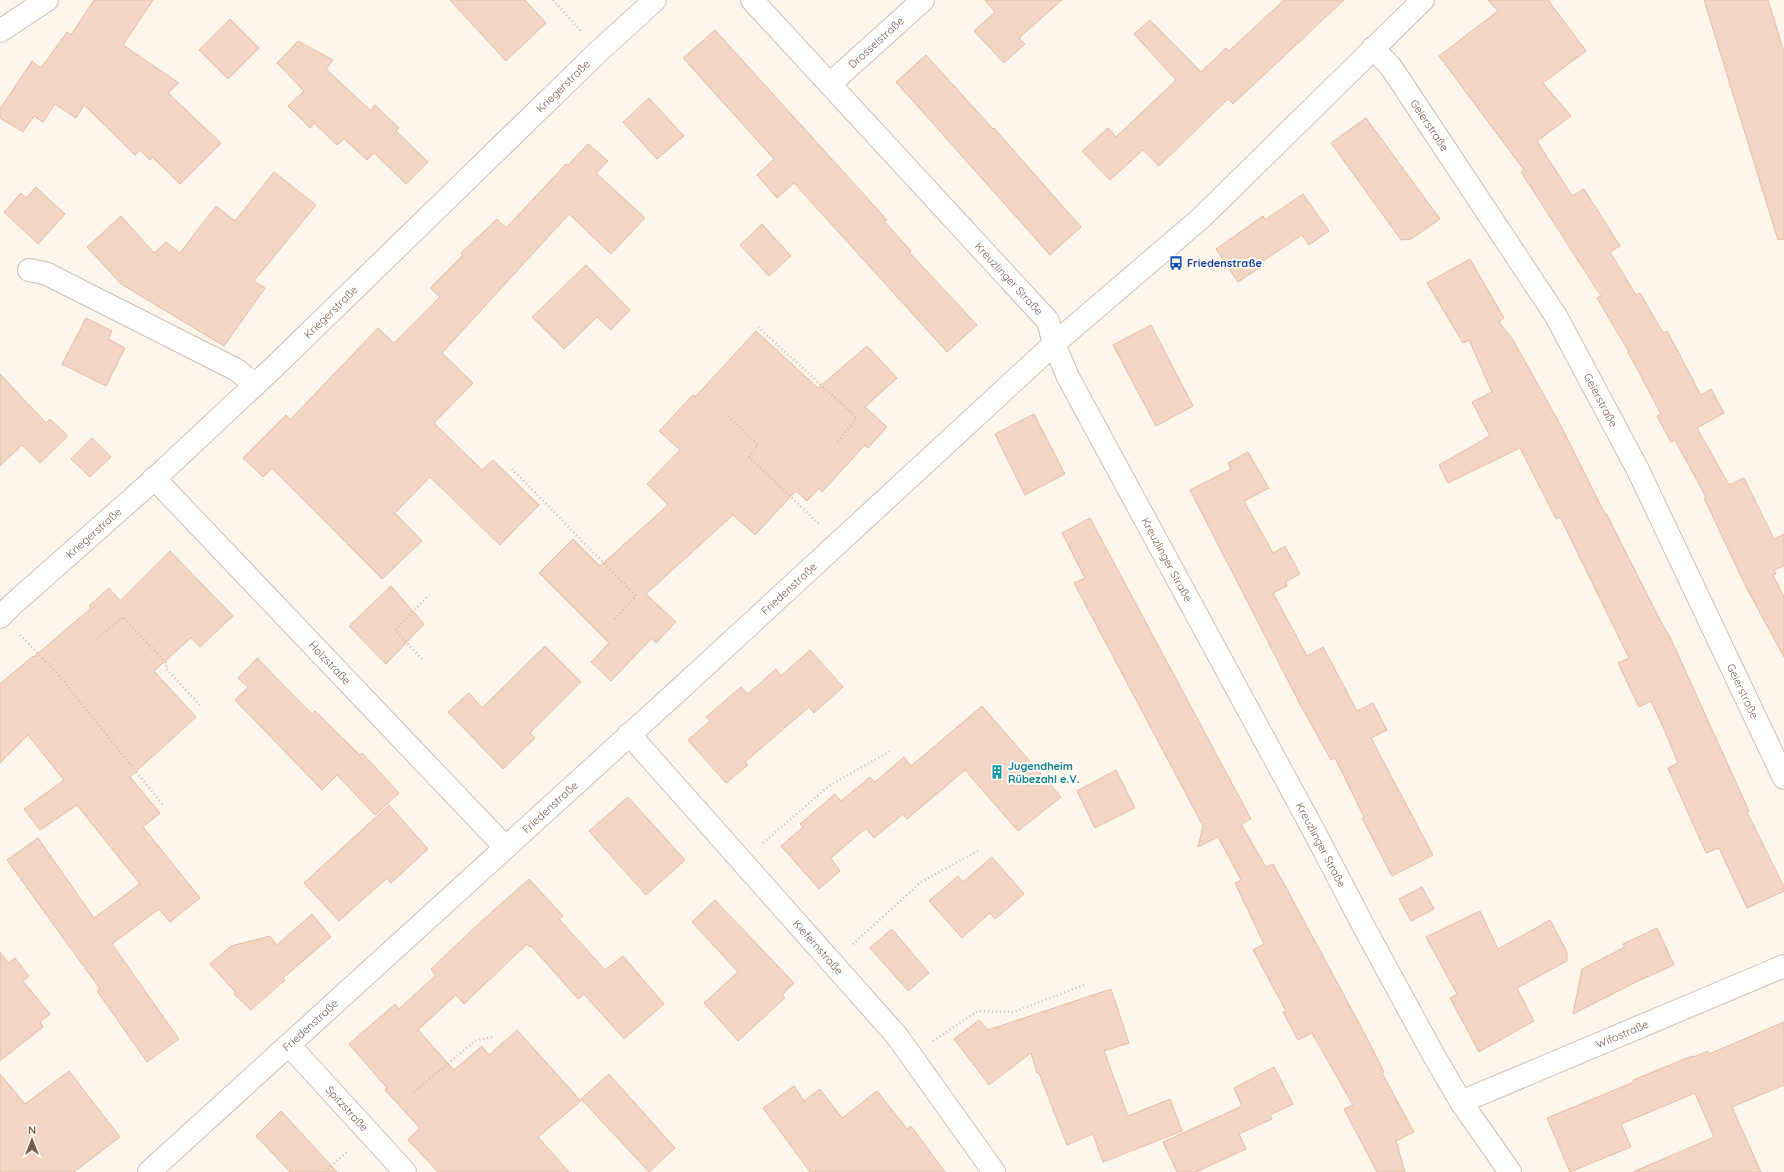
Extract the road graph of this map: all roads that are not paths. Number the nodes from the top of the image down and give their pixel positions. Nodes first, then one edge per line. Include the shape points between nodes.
1 (47, 0) edge
2 (655, 0) edge
3 (752, 0) edge
4 (923, 0) edge
5 (1423, 0) edge
6 (0, 31) edge
7 (1373, 48) junction
8 (830, 84) junction
9 (29, 270) dead end
10 (1054, 344) junction
11 (255, 385) junction
12 (154, 478) junction
13 (4, 608) edge
14 (629, 734) junction
15 (1784, 778) edge
16 (505, 847) junction
17 (1784, 966) edge
18 (289, 1045) junction
19 (1461, 1102) junction
20 (149, 1172) edge
21 (405, 1172) edge
22 (994, 1172) edge
23 (1510, 1172) edge

1 - 6 street
2 - 11 street, Kriegerstraße via 599,51
3 - 8 street, Kreuzlinger Straße
4 - 8 street, Drosselstraße
5 - 7 street, Friedenstraße
7 - 10 street, Friedenstraße via 1201,218
7 - 15 street, Geierstraße via 1391,67 1556,316 1643,480
8 - 10 street, Kreuzlinger Straße via 1048,321
9 - 11 street via 45,273 238,370
10 - 14 street, Friedenstraße
10 - 19 street, Kreuzlinger Straße via 1068,377
11 - 12 street, Kriegerstraße
12 - 13 street, Kriegerstraße
12 - 16 street, Holzstraße
14 - 16 street, Friedenstraße
14 - 22 street, Kiefernstraße via 897,1036
16 - 18 street, Friedenstraße
17 - 19 street, Wifostraße
18 - 20 street, Friedenstraße
18 - 21 street, Spitzstraße
19 - 23 street, Kreuzlinger Straße

